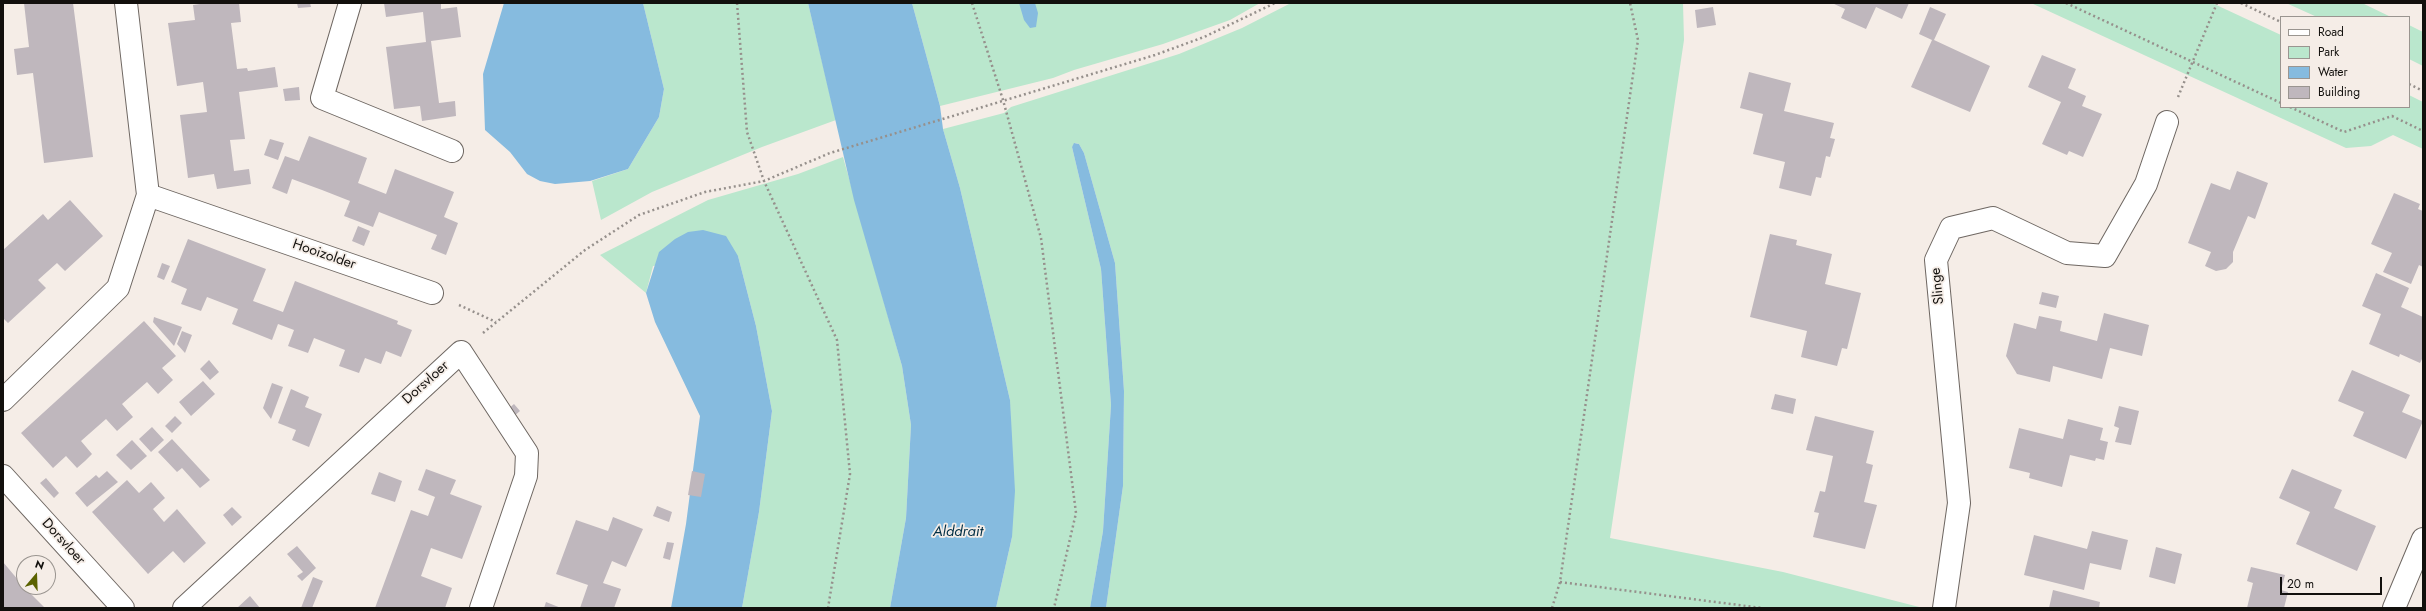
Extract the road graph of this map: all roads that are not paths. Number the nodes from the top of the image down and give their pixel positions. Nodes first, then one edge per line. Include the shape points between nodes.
1 (126, 3) edge
2 (350, 3) edge
3 (2167, 122) road end
4 (452, 152) dead end
5 (148, 195) junction
6 (432, 293) road end
7 (3, 400) edge
8 (3, 476) edge
9 (2423, 539) edge
10 (123, 608) edge
11 (184, 608) edge
12 (481, 608) edge
13 (1944, 608) edge
14 (2394, 608) edge

1 - 5 street
2 - 4 street via 322,98
3 - 13 street, Slinge via 2146,184 2104,256 2067,253 1993,218 1951,228 1936,260 1960,503
5 - 6 street, Hooizolder
5 - 7 street via 118,288
8 - 10 street, Dorsvloer
9 - 14 street
11 - 12 street, Dorsvloer via 461,352 527,453 526,476

